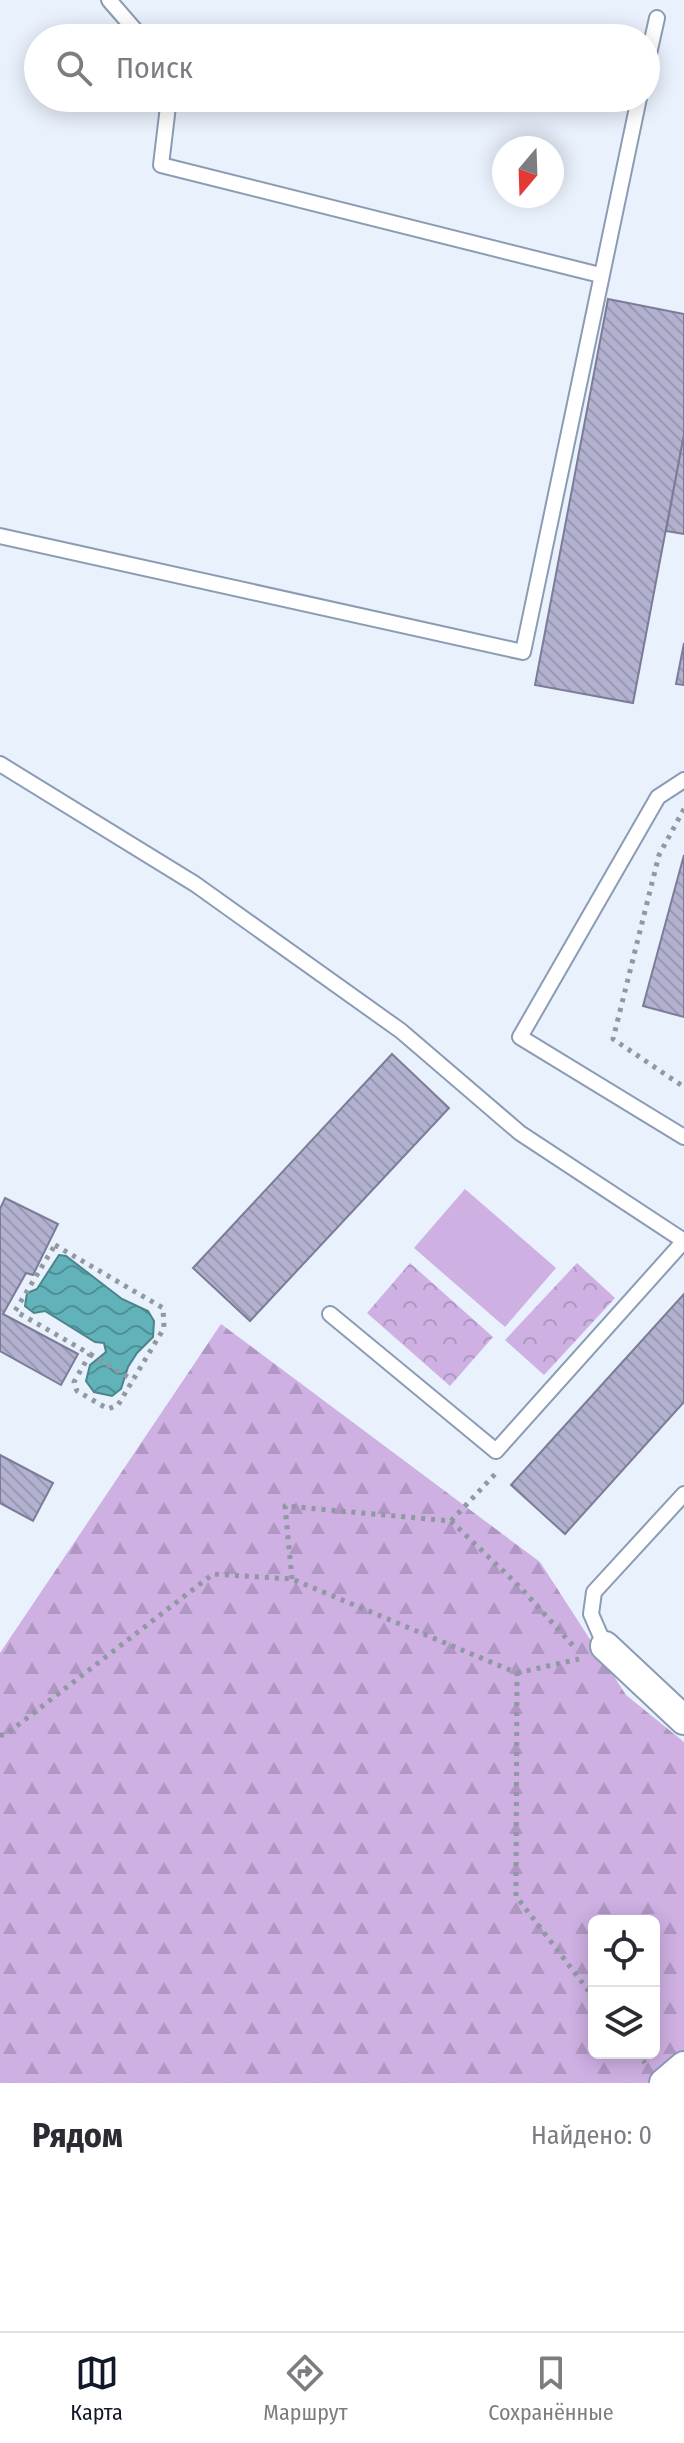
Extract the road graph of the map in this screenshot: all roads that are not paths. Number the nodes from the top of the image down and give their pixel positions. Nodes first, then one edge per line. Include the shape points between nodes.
1 (109, 0) edge
2 (657, 18) dead end
3 (130, 24) edge
4 (656, 24) edge
5 (167, 112) edge
6 (636, 112) edge
7 (600, 275) junction
8 (0, 536) edge
9 (0, 764) edge
10 (684, 780) edge
11 (684, 1137) edge
12 (684, 1241) edge
13 (330, 1314) dead end
14 (684, 1494) edge
15 (605, 1646) joint
16 (684, 1720) edge
17 (684, 2066) edge
18 (664, 2083) edge

1 - 3 lane
2 - 4 lane
5 - 7 lane via 161,165
6 - 7 lane
7 - 8 lane via 523,652
9 - 12 lane via 195,884 401,1031 520,1133
10 - 11 lane via 658,797 520,1037
12 - 13 lane via 496,1451
14 - 15 lane via 594,1592 591,1614
15 - 16 street
17 - 18 street

